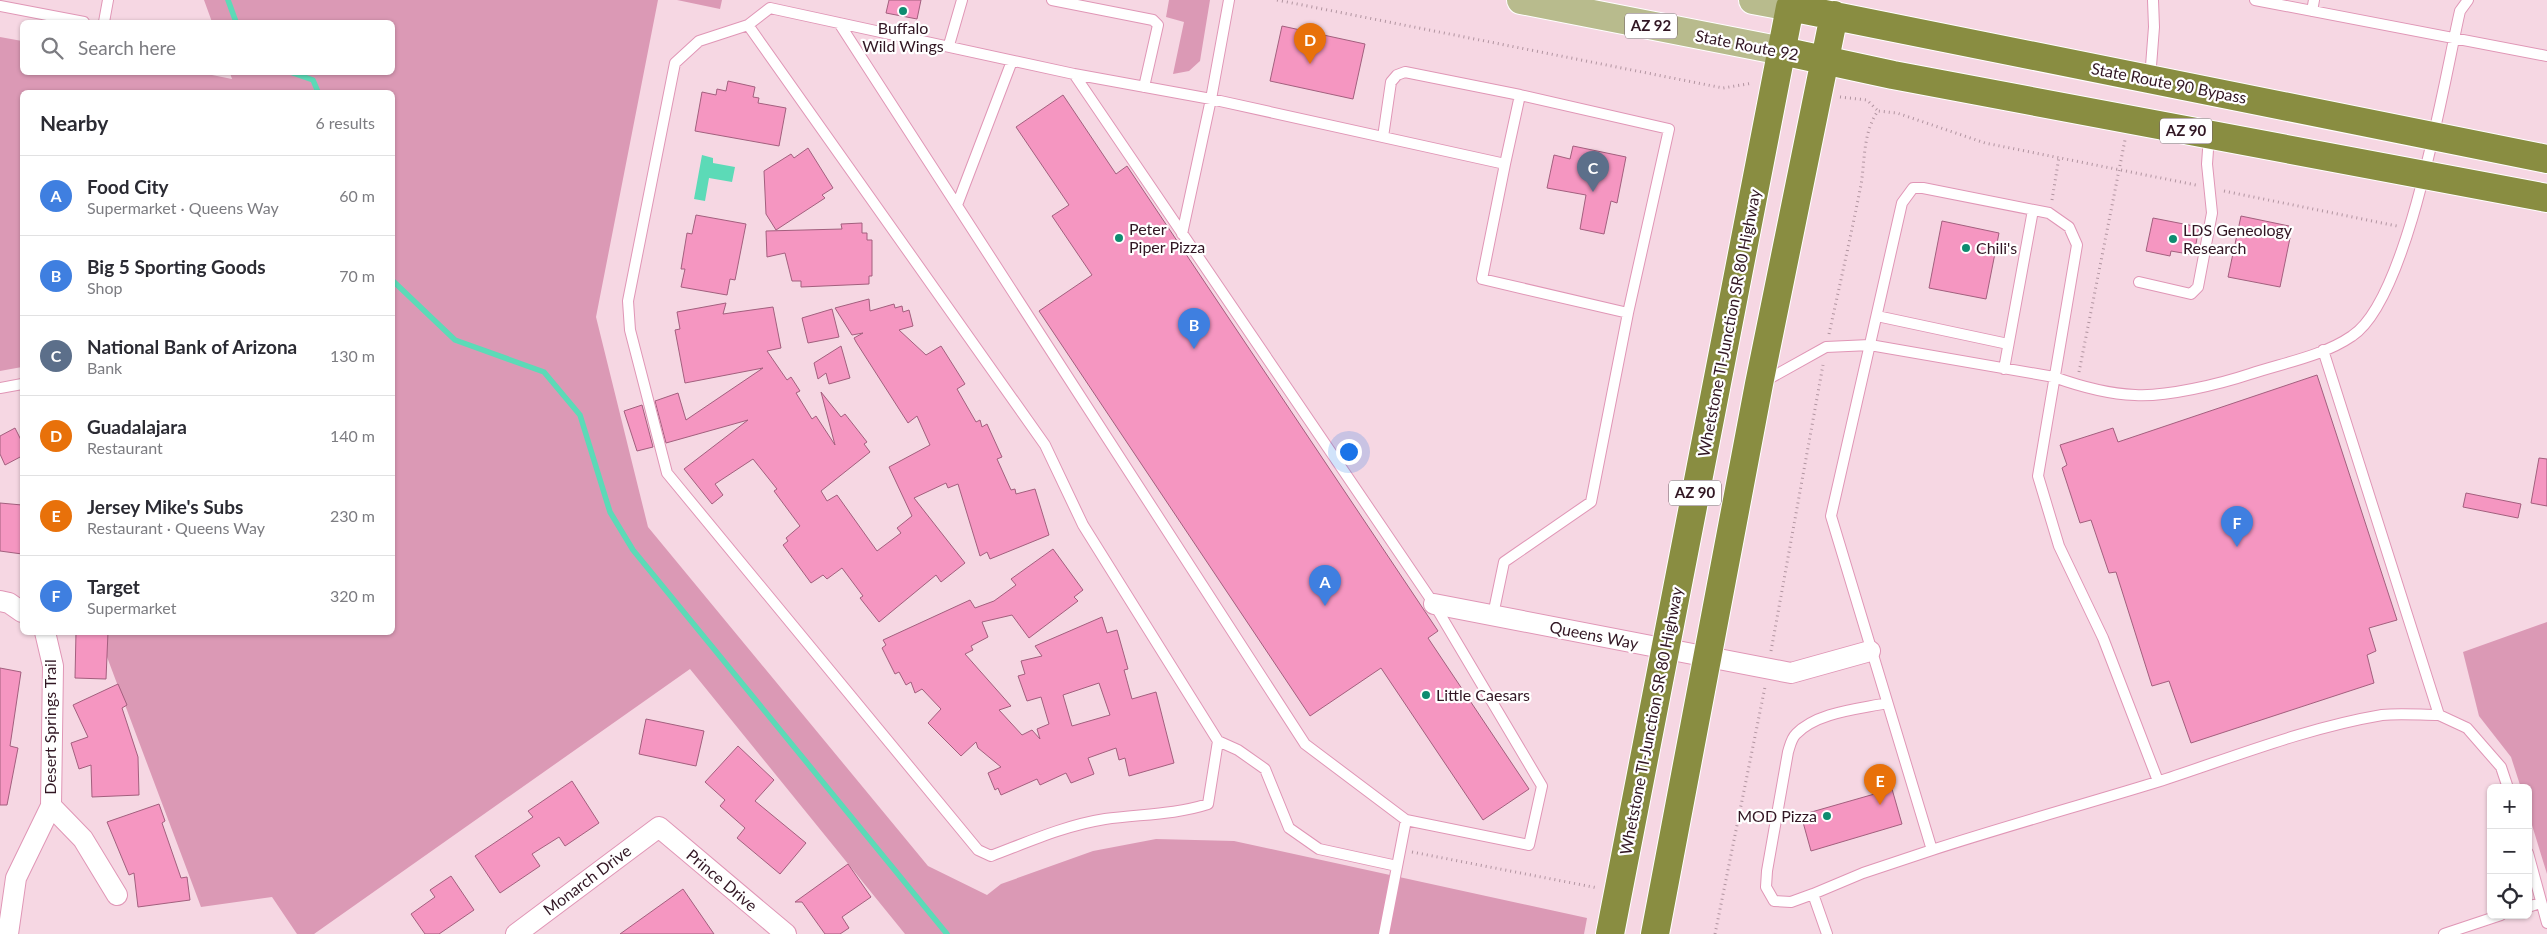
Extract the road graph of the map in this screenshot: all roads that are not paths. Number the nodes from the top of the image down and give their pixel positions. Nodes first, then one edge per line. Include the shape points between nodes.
1 (108, 0) edge
2 (962, 0) edge
3 (1052, 0) edge
4 (1229, 0) edge
5 (1521, 0) edge
6 (1753, 0) edge
7 (2153, 0) edge
8 (2255, 0) edge
9 (2314, 0) edge
10 (2468, 0) edge
11 (771, 4) edge
12 (0, 6) edge
13 (1790, 7) junction
14 (2312, 11) junction
15 (1834, 15) junction
16 (74, 20) edge
17 (104, 20) edge
18 (839, 23) junction
19 (748, 25) junction
20 (2453, 40) junction
21 (949, 45) junction
22 (1782, 52) junction
23 (2547, 56) edge
24 (1826, 60) junction
25 (1012, 61) junction
26 (1074, 74) junction
27 (2150, 80) junction
28 (1144, 87) junction
29 (1520, 95) junction
30 (1211, 99) junction
31 (2208, 135) junction
32 (2433, 136) junction
33 (1383, 137) junction
34 (2547, 159) edge
35 (1506, 164) junction
36 (2424, 175) junction
37 (2547, 198) edge
38 (957, 205) junction
39 (2033, 210) junction
40 (1182, 234) junction
41 (2139, 282) dead end
42 (1628, 313) junction
43 (1877, 316) junction
44 (2008, 344) junction
45 (1870, 345) junction
46 (2323, 350) junction
47 (2004, 369) junction
48 (2054, 377) junction
49 (20, 384) edge
50 (1759, 384) junction
51 (0, 388) edge
52 (0, 601) edge
53 (1434, 604) junction
54 (20, 611) edge
55 (1493, 615) junction
56 (46, 635) edge
57 (1664, 648) junction
58 (1870, 650) junction
59 (1708, 657) junction
60 (1887, 703) junction
61 (2439, 715) junction
62 (1218, 741) junction
63 (2158, 781) junction
64 (2507, 784) edge
65 (51, 806) junction
66 (1406, 820) junction
67 (658, 827) joint
68 (1932, 850) junction
69 (1397, 866) junction
70 (2532, 869) edge
71 (1813, 894) junction
72 (117, 895) dead end
73 (2540, 902) junction
74 (2532, 905) edge
75 (2489, 919) edge
76 (2547, 923) edge
77 (8, 934) edge
78 (516, 934) edge
79 (786, 934) edge
80 (1384, 934) edge
81 (1610, 934) edge
82 (1655, 934) edge
83 (1827, 934) edge
84 (2444, 934) edge

1 - 17 lane
2 - 21 lane
3 - 28 lane via 1153,20 1158,25
4 - 30 lane
5 - 22 main road, State Route 92 / AZ 92
6 - 13 main road
7 - 27 lane
8 - 14 lane
9 - 14 lane
10 - 20 lane via 2460,11
11 - 18 lane
11 - 19 lane
12 - 16 lane
13 - 15 highway, State Route 90 Bypass
13 - 22 highway, Whetstone TI-Junction SR 80 Highway / AZ 90
14 - 20 lane
15 - 24 highway, AZ 90
15 - 27 highway, State Route 90 Bypass
18 - 21 lane
18 - 38 lane
19 - 62 lane via 1045,445 1083,525
19 - 62 lane via 699,41 675,63 628,301 630,330 667,473 978,850 991,856 1048,835 1103,820 1183,812 1208,804
20 - 23 lane
20 - 32 lane
21 - 25 lane
22 - 24 highway, State Route 92 / AZ 92
22 - 57 highway, Whetstone TI-Junction SR 80 Highway / AZ 90
24 - 31 highway, AZ 90
24 - 50 highway, AZ 90
25 - 26 lane
25 - 38 lane
26 - 28 lane
26 - 40 lane
27 - 32 highway, State Route 90 Bypass
28 - 30 lane
29 - 33 lane via 1405,72 1391,82
29 - 35 lane
29 - 42 lane via 1669,129
30 - 33 lane
30 - 40 lane
31 - 36 highway, AZ 90
31 - 41 lane via 2212,213 2198,287 2191,294
32 - 34 highway, State Route 90 Bypass
32 - 36 lane
33 - 35 lane
35 - 42 lane via 1482,279
36 - 37 highway, AZ 90
36 - 46 lane via 2402,251 2375,313 2353,336
38 - 66 lane via 1305,744
39 - 43 lane via 1913,188 1902,203
39 - 44 lane
39 - 48 lane via 2049,213 2069,226 2077,245
40 - 53 lane
42 - 55 lane via 1591,502 1504,562
43 - 44 lane
43 - 45 lane
44 - 47 lane
45 - 47 lane
45 - 50 lane via 1826,347
45 - 58 lane via 1831,516
46 - 48 lane via 2230,381 2170,392 2136,395 2077,385
46 - 61 lane
47 - 48 lane
48 - 63 lane via 2038,476 2044,502 2059,546 2103,638
49 - 51 lane
50 - 59 highway, AZ 90
52 - 54 street
53 - 55 street, Queens Way
53 - 66 lane via 1542,786 1529,845
55 - 57 street, Queens Way
56 - 65 street, Desert Springs Trail via 53,666
57 - 59 street, Queens Way
57 - 81 highway, Whetstone TI-Junction SR 80 Highway / AZ 90
58 - 59 street, Queens Way via 1791,673
58 - 60 lane
59 - 82 highway, AZ 90
60 - 68 lane
60 - 71 lane via 1838,713 1807,725 1794,736 1766,871 1766,887 1774,900 1791,902
61 - 63 lane via 2384,715 2272,744
61 - 64 lane via 2467,728 2501,767
62 - 69 lane via 1238,750 1265,769 1289,828 1319,849
63 - 68 lane
65 - 72 street via 84,838
65 - 77 street, Desert Springs Trail via 16,878
66 - 69 lane
67 - 78 street, Monarch Drive
67 - 79 street, Prince Drive
68 - 71 lane
69 - 80 lane
70 - 73 lane
71 - 83 lane
73 - 74 lane
73 - 76 lane
75 - 84 lane

